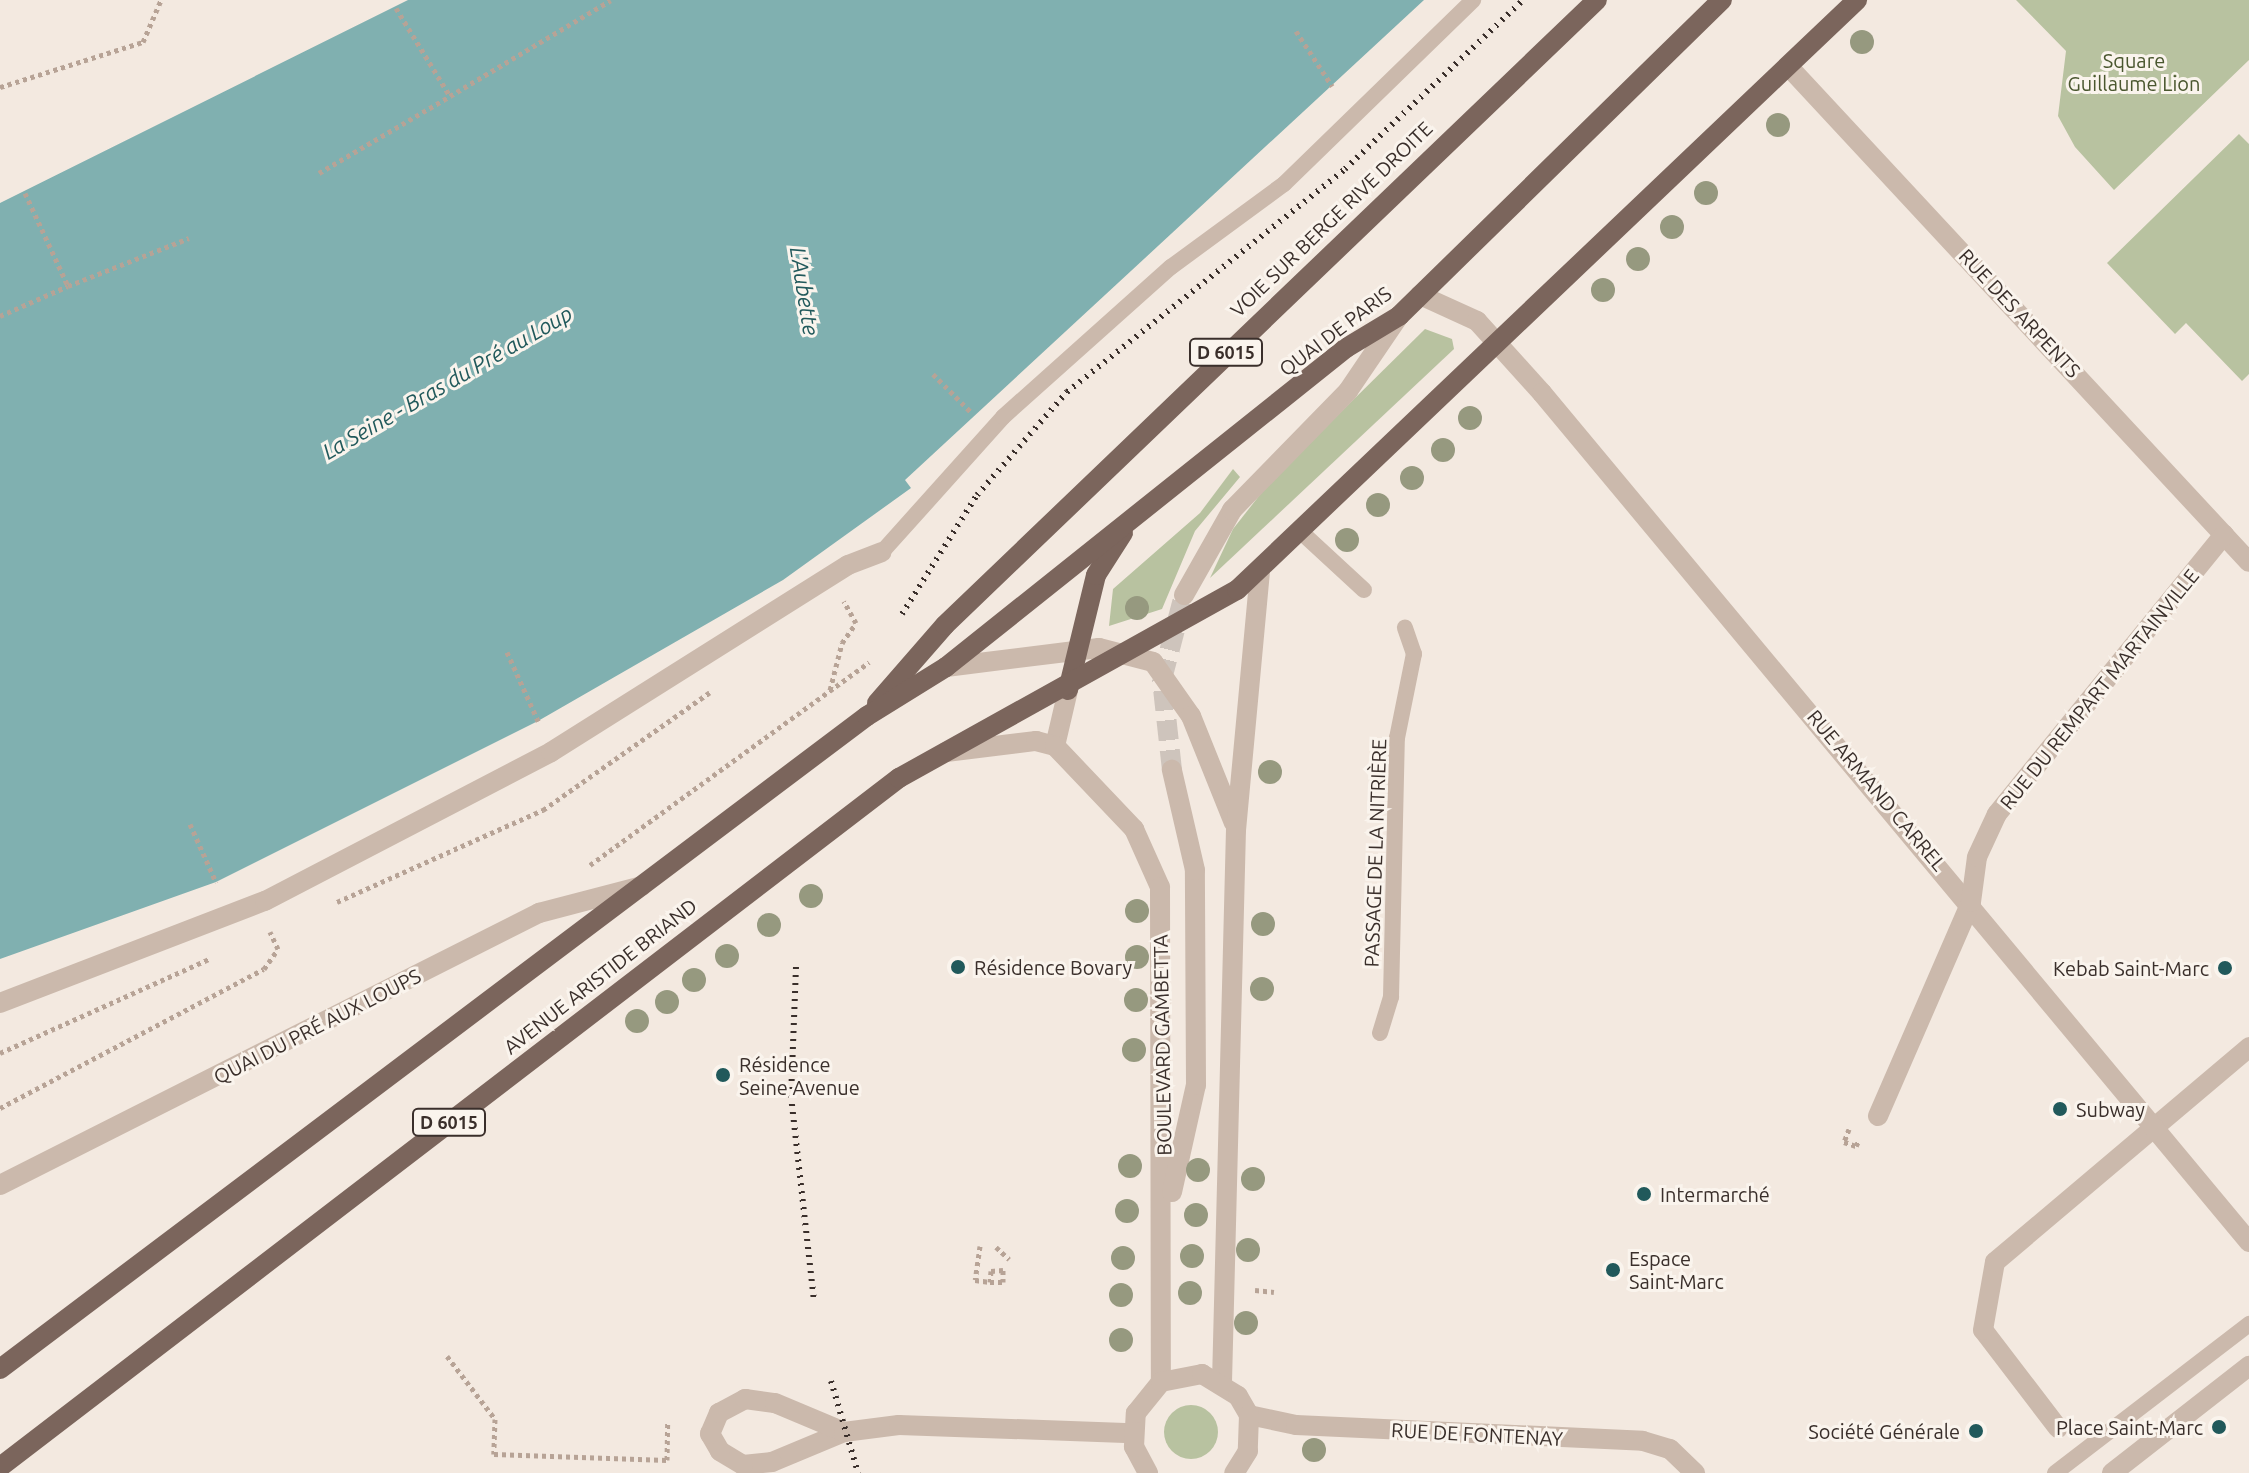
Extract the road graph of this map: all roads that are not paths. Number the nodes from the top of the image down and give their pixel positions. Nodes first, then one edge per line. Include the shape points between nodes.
1 (1473, 0) edge
2 (1597, 0) edge
3 (1722, 0) edge
4 (1857, 0) edge
5 (1788, 66) junction
6 (1420, 295) junction
7 (1399, 316) junction
8 (1497, 343) junction
9 (1133, 519) junction
10 (1300, 531) junction
11 (2224, 535) junction
12 (882, 552) joint
13 (2249, 562) edge
14 (1260, 570) junction
15 (1364, 590) dead end
16 (1184, 595) tunnel mouth
17 (1405, 628) dead end
18 (1078, 651) junction
19 (1133, 652) junction
20 (946, 667) junction
21 (1068, 690) junction
22 (867, 716) junction
23 (1055, 746) junction
24 (939, 753) junction
25 (1172, 770) tunnel mouth
26 (1236, 830) junction
27 (642, 886) junction
28 (1971, 902) junction
29 (0, 1003) edge
30 (1380, 1033) dead end
31 (2249, 1047) edge
32 (1878, 1116) dead end
33 (2155, 1126) junction
34 (0, 1185) edge
35 (1165, 1215) junction
36 (2249, 1242) edge
37 (2249, 1324) edge
38 (2249, 1366) edge
39 (0, 1369) edge
40 (1161, 1382) junction
41 (1222, 1382) junction
42 (1249, 1415) junction
43 (2058, 1428) dead end
44 (844, 1432) junction
45 (1132, 1433) junction
46 (0, 1467) edge
47 (2062, 1468) edge
48 (1148, 1473) edge
49 (1234, 1473) edge
50 (1695, 1473) edge
51 (2112, 1473) edge

1 - 12 lane via 1284,184 1171,267 1003,417
2 - 22 main road, VOIE SUR BERGE RIVE DROITE / D 6015 via 945,625
3 - 6 main road, QUAI DE PARIS / D 6015
4 - 5 main road, D 6015
5 - 8 main road, D 6015
5 - 11 street, RUE DES ARPENTS
6 - 7 main road, QUAI DE PARIS / D 6015
6 - 8 street, RUE ARMAND CARREL via 1477,321
7 - 9 main road, QUAI DE PARIS / D 6015 via 1346,348
7 - 16 street via 1348,391 1232,510
8 - 10 main road, D 6015
8 - 28 street, RUE ARMAND CARREL
9 - 18 main road via 1096,575
9 - 20 main road, QUAI DE PARIS / D 6015
10 - 14 main road, D 6015
10 - 15 lane
11 - 13 street, RUE DES ARPENTS
11 - 28 street, RUE DU REMPART MARTAINVILLE via 1997,814 1977,857
12 - 29 street via 848,565 551,752 265,901
14 - 19 main road, AVENUE ARISTIDE BRIAND / D 6015
14 - 26 street
17 - 30 lane, PASSAGE DE LA NITRIÈRE via 1414,654 1397,738 1391,997
18 - 19 street
18 - 20 street
18 - 21 main road
19 - 21 main road, AVENUE ARISTIDE BRIAND / D 6015
19 - 26 street via 1153,662 1182,699
20 - 22 main road, D 6015
21 - 23 street
21 - 24 main road, AVENUE ARISTIDE BRIAND / D 6015
22 - 27 main road, D 6015
23 - 24 street via 1036,741
23 - 35 street, BOULEVARD GAMBETTA via 1134,829 1160,887
24 - 46 main road, AVENUE ARISTIDE BRIAND / D 6015 via 829,829
25 - 35 street via 1195,870 1196,1085
26 - 41 street
27 - 34 street, QUAI DU PRÉ AUX LOUPS via 539,913
27 - 39 main road, D 6015
28 - 32 street, RUE DU REMPART MARTAINVILLE
28 - 33 street, RUE ARMAND CARREL
31 - 33 street
33 - 36 street, RUE ARMAND CARREL
33 - 43 street via 1995,1262 1983,1330
35 - 40 street, BOULEVARD GAMBETTA
37 - 47 lane
38 - 51 street
40 - 41 street via 1202,1374
40 - 45 street via 1146,1395
41 - 42 street
42 - 49 street via 1248,1451
42 - 50 street, RUE DE FONTENAY via 1296,1425 1643,1441 1670,1449
44 - 44 street via 775,1403 745,1399 719,1413 710,1434 720,1451 743,1465 772,1462
44 - 45 street via 899,1425
45 - 48 street

